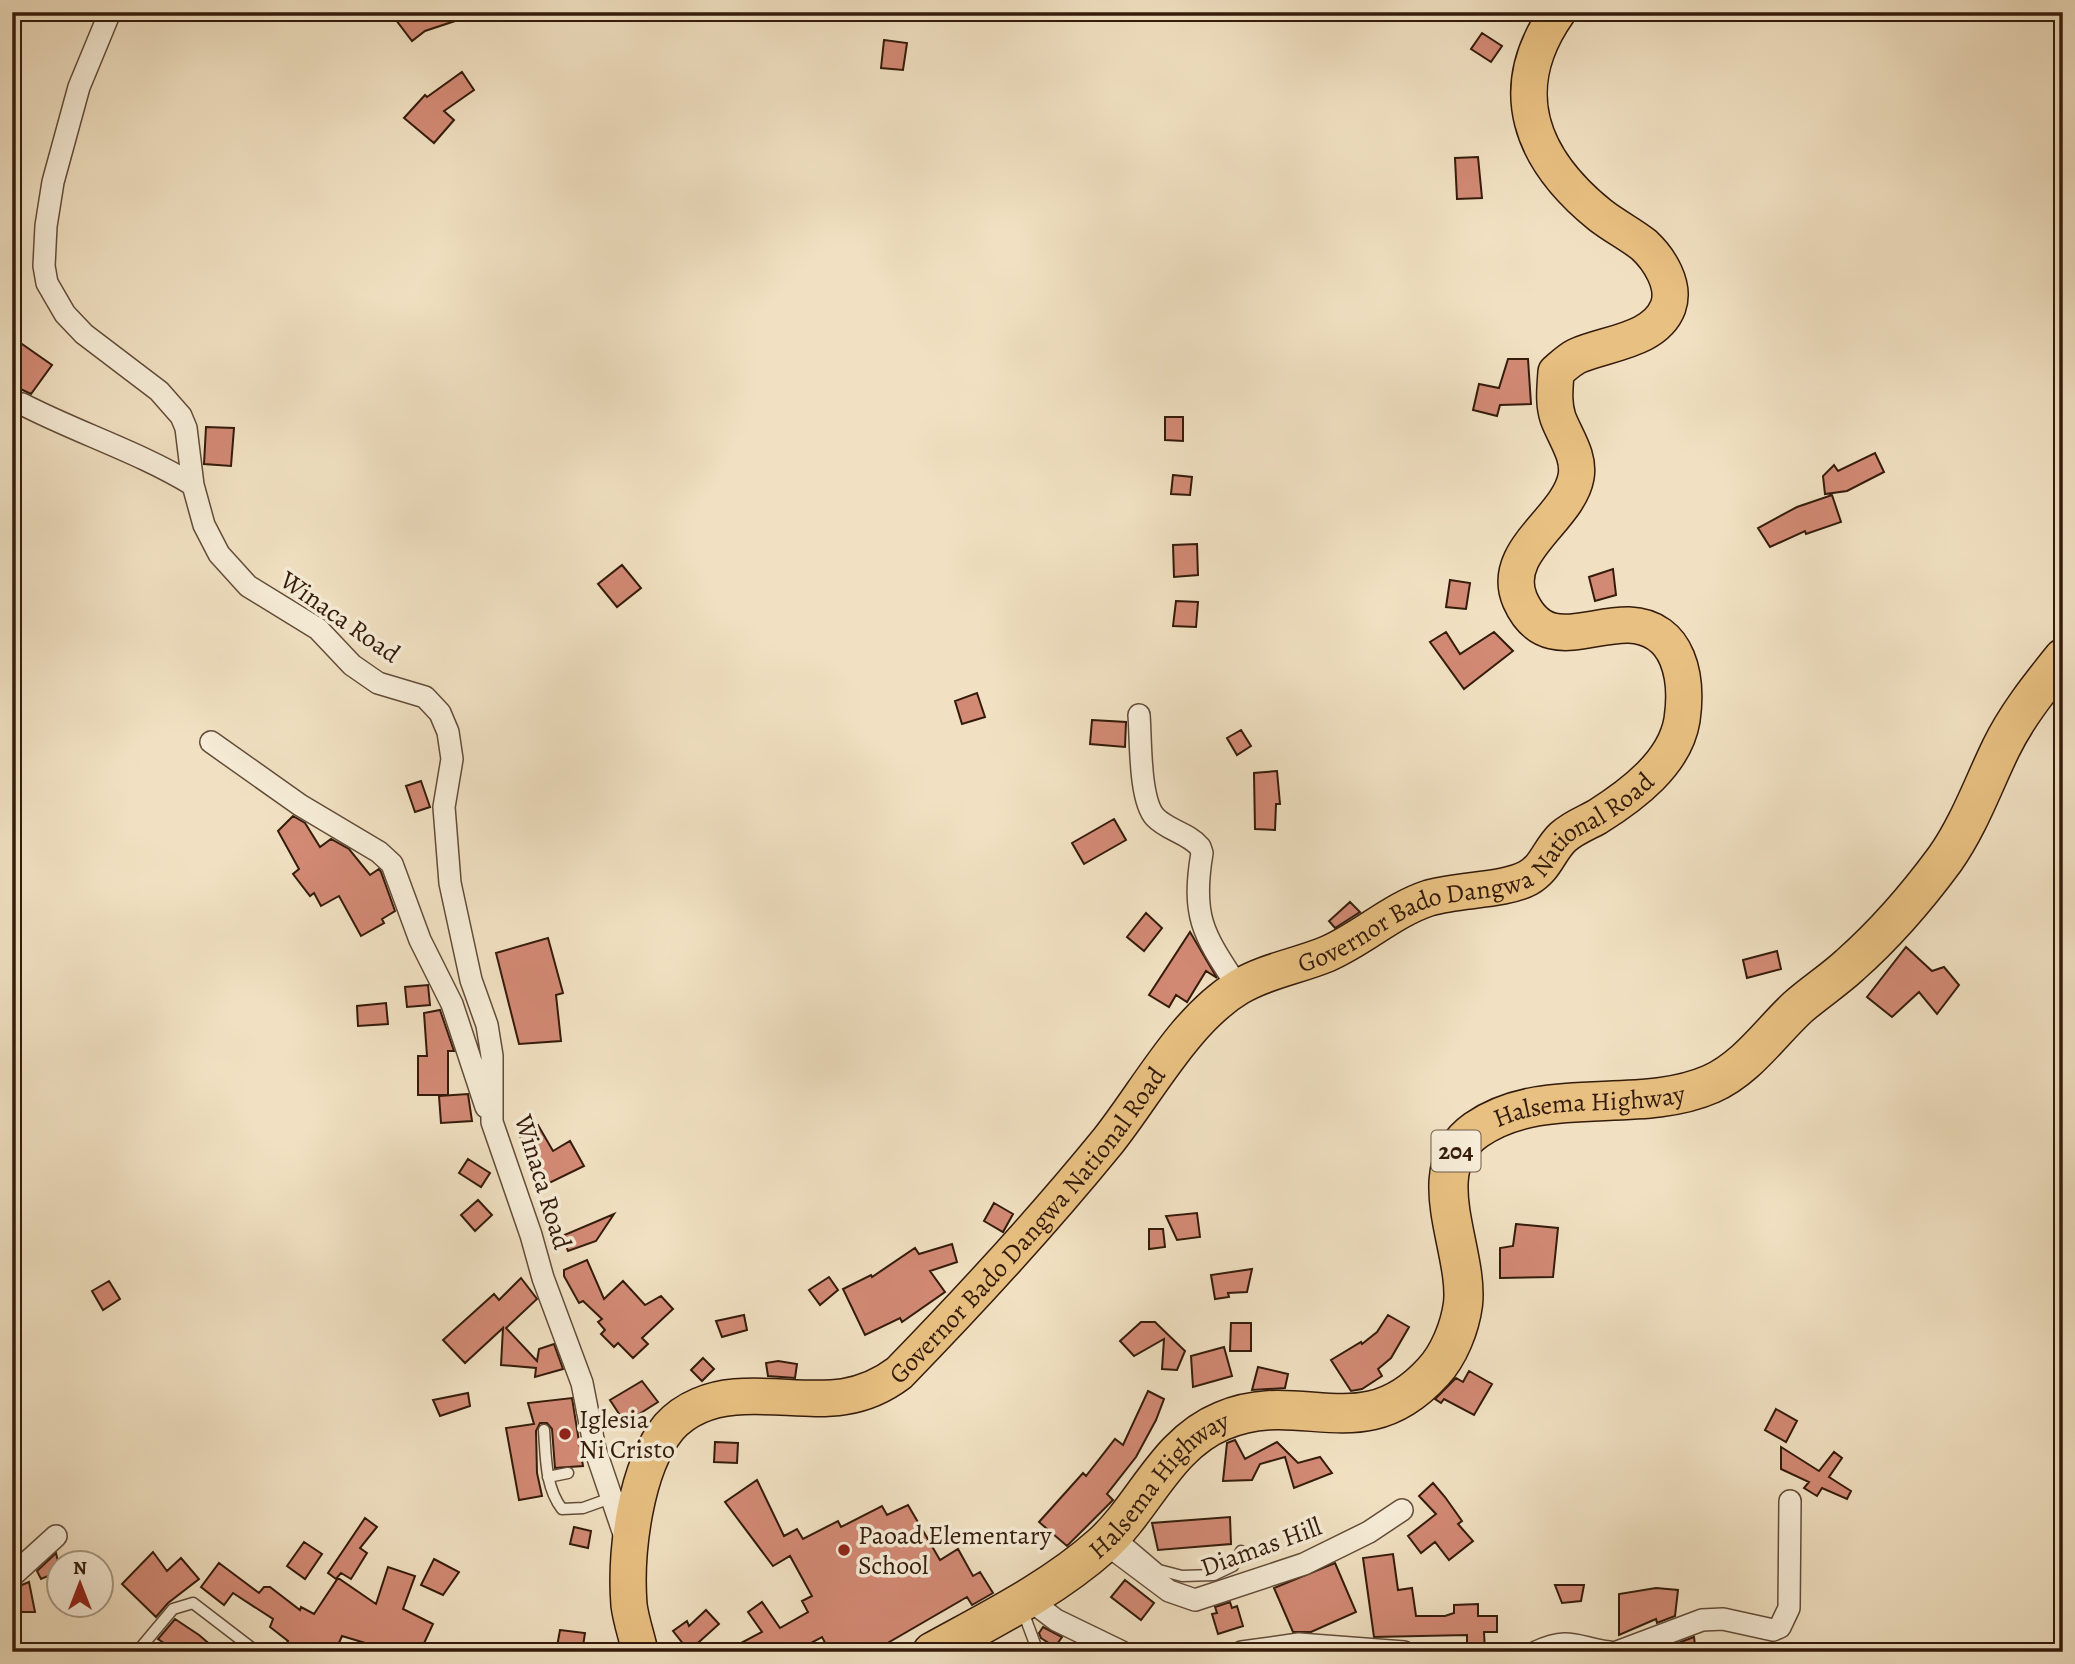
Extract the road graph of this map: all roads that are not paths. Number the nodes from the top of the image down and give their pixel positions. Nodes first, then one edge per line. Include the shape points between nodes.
1 (110, 12) edge
2 (1558, 12) edge
3 (22, 404) dead end
4 (193, 485) junction
5 (2063, 658) edge
6 (1139, 715) dead end
7 (211, 742) dead end
8 (1238, 987) junction
9 (492, 1122) junction
10 (544, 1430) dead end
11 (568, 1473) dead end
12 (548, 1477) junction
13 (611, 1498) junction
14 (1790, 1501) dead end
15 (1402, 1510) dead end
16 (56, 1536) dead end
17 (1110, 1537) junction
18 (629, 1547) junction
19 (1241, 1552) dead end
20 (12, 1576) edge
21 (1023, 1600) junction
22 (137, 1652) edge
23 (257, 1652) edge
24 (640, 1652) edge
25 (932, 1652) edge
26 (1038, 1652) edge
27 (1122, 1652) edge
28 (1242, 1652) edge
29 (1404, 1652) edge
30 (1536, 1652) edge
31 (1609, 1652) edge
32 (1617, 1652) edge

1 - 4 street, Winaca Road via 79,87 52,182 46,275 65,314 84,334 159,391 181,416
2 - 8 main road, Governor Bado Dangwa National Road via 1540,43 1529,77 1528,110 1534,136 1555,170 1599,214 1646,247 1670,287 1668,307 1647,331 1573,358 1556,372 1554,399 1575,457 1577,476 1567,498 1529,547 1517,573 1518,595 1530,619 1544,628 1581,633 1630,625 1651,630 1671,643 1681,663 1682,723 1671,749 1651,776 1563,837 1543,868 1526,880 1423,900 1326,954
3 - 4 street via 158,463
4 - 9 street, Winaca Road via 204,525 219,554 248,586 318,629 378,683 425,697 440,713 452,760 444,807 450,883 471,980 487,1025
5 - 17 highway, Halsema Highway / 204 via 2024,709 1964,829 1919,892 1864,953 1796,1010 1742,1065 1713,1083 1675,1096 1510,1112 1474,1131 1457,1150 1449,1173 1449,1196 1463,1303 1455,1335 1436,1369 1409,1394 1385,1409 1365,1414 1279,1410 1221,1421 1172,1457
6 - 8 street via 1150,810 1200,847 1196,903 1200,918 1209,944
7 - 9 street via 393,864 420,940 452,1004
8 - 18 main road, Governor Bado Dangwa National Road via 1198,1021 1130,1114 993,1278 899,1373 882,1386 852,1397 710,1400 670,1426 644,1478
9 - 13 street, Winaca Road via 582,1383 595,1449
10 - 12 lane
11 - 12 lane
12 - 13 lane via 562,1509 583,1508
13 - 18 street, Winaca Road
14 - 32 street via 1789,1608 1780,1628 1702,1620
15 - 17 street, Diamas Hill via 1304,1564 1195,1600 1169,1591
16 - 20 street
17 - 19 lane via 1159,1570 1182,1576 1214,1575 1233,1566
17 - 21 highway, Halsema Highway / 204
18 - 24 main road, Governor Bado Dangwa National Road via 629,1608
21 - 25 highway, Halsema Highway / 204
21 - 26 lane
21 - 27 street
22 - 23 lane via 173,1609 193,1603
28 - 29 street via 1299,1644
30 - 31 street via 1562,1642

